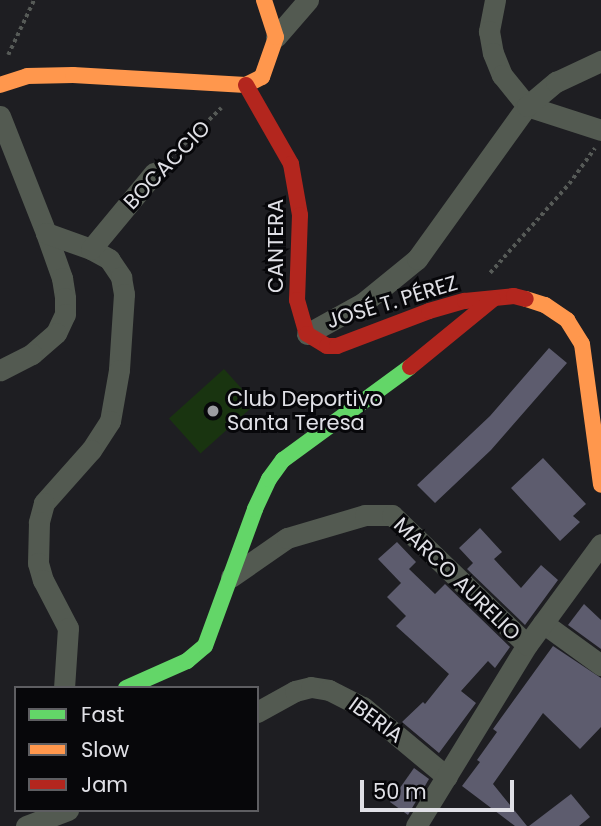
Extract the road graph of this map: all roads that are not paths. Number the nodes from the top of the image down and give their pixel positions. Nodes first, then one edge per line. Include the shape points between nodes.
1 (264, 0) edge
2 (308, 0) edge
3 (495, 0) edge
4 (276, 37) junction
5 (601, 61) edge
6 (0, 85) edge
7 (246, 85) junction
8 (527, 106) junction
9 (0, 116) edge
10 (601, 130) edge
11 (154, 173) road end
12 (46, 233) junction
13 (91, 248) junction
14 (496, 296) junction
15 (307, 334) junction
16 (0, 369) edge
17 (601, 485) edge
18 (601, 544) edge
19 (230, 578) junction
20 (543, 623) junction
21 (527, 645) junction
22 (601, 665) edge
23 (64, 686) edge
24 (131, 686) edge
25 (259, 711) edge
26 (447, 777) junction
27 (63, 812) edge
28 (26, 826) edge
29 (416, 826) edge

1 - 4 street
2 - 4 street
3 - 8 street via 489,31 493,53 502,75
4 - 7 street via 262,77
5 - 8 street via 556,82
6 - 7 street via 27,76 73,75
7 - 15 street, CANTERA via 291,164 300,215 297,300
8 - 10 street
8 - 15 street via 417,259 363,303
9 - 12 street
11 - 13 street, BOCACCIO
12 - 13 street
12 - 16 street via 62,278 65,314 45,344
13 - 23 street via 118,268 124,308 110,421 40,510 38,563 68,628
14 - 15 street, JOSÉ T. PÉREZ via 429,311 337,346 327,346
14 - 17 street, JOSÉ T. PÉREZ via 545,305 576,330 582,344
14 - 19 street via 394,380 283,460 255,509
18 - 20 street
19 - 21 street, MARCO AURELIO via 286,538 365,515 392,514
19 - 24 street via 205,646 187,661
20 - 21 street
20 - 22 street
21 - 26 street
25 - 26 street, IBERIA via 295,691 311,687 329,690 363,707
26 - 29 street
27 - 28 street

